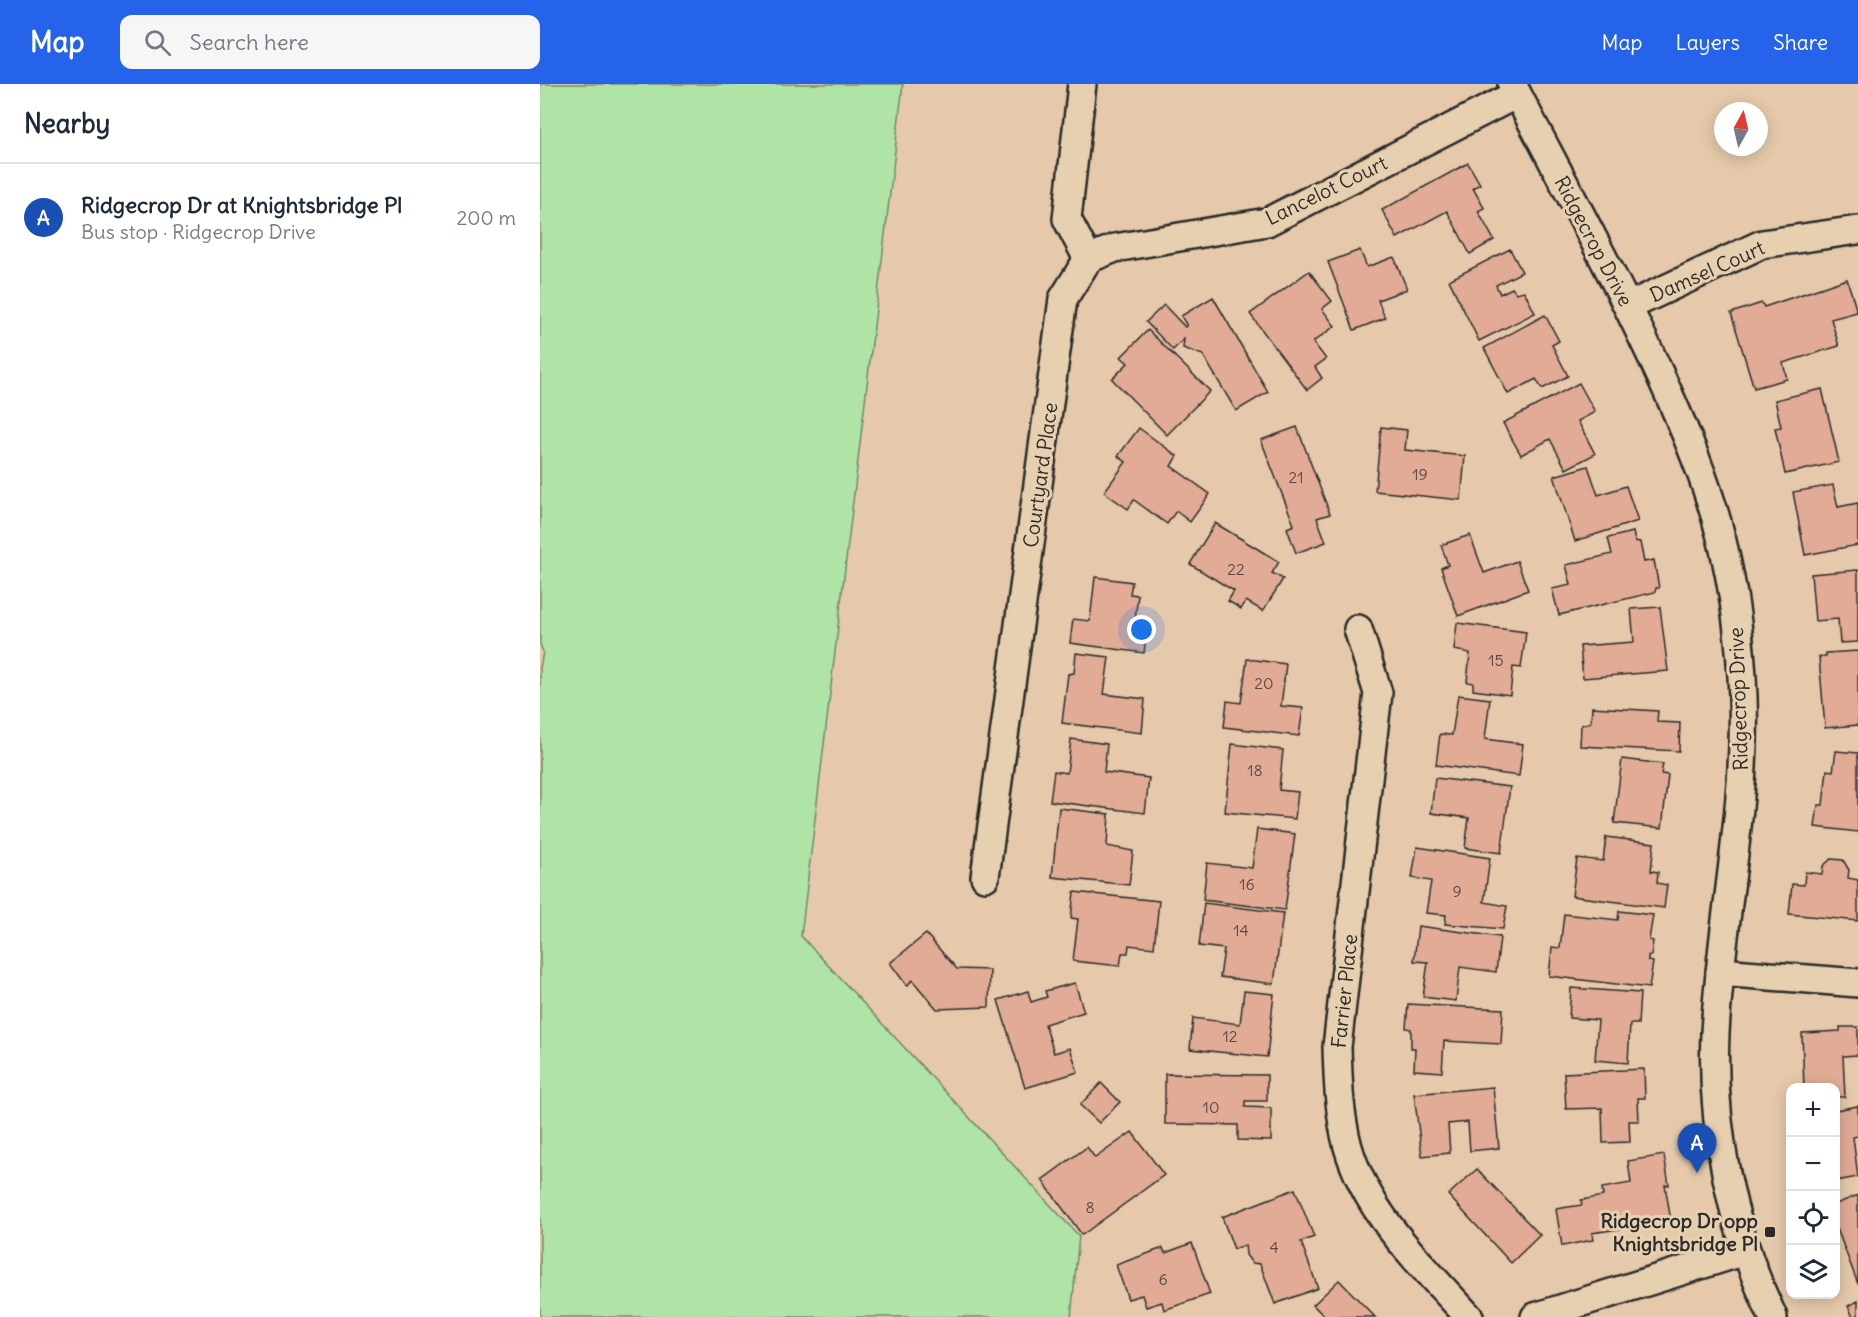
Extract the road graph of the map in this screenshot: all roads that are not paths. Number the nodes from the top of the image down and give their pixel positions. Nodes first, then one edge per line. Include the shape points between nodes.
1 (1082, 84) edge
2 (1514, 89) edge
3 (1858, 230) edge
4 (1088, 259) junction
5 (1629, 306) junction
6 (1358, 629) dead end
7 (985, 877) dead end
8 (1720, 972) junction
9 (1858, 983) edge
10 (1745, 1251) junction
11 (1468, 1317) edge
12 (1535, 1317) edge
13 (1773, 1317) edge

1 - 4 street via 1067,219
2 - 4 street, Lancelot Court via 1267,222 1115,248
2 - 5 street, Ridgecrop Drive
3 - 5 street, Damsel Court via 1762,244
4 - 7 street, Courtyard Place via 1064,299
5 - 8 street, Ridgecrop Drive via 1694,449 1721,537 1736,617 1743,697 1742,766
6 - 11 street, Farrier Place via 1378,693 1336,1047 1345,1135 1361,1180 1388,1227
8 - 9 street
8 - 10 street, Ridgecrop Drive via 1715,1037 1718,1103 1726,1172
10 - 12 street
10 - 13 street, Ridgecrop Drive

